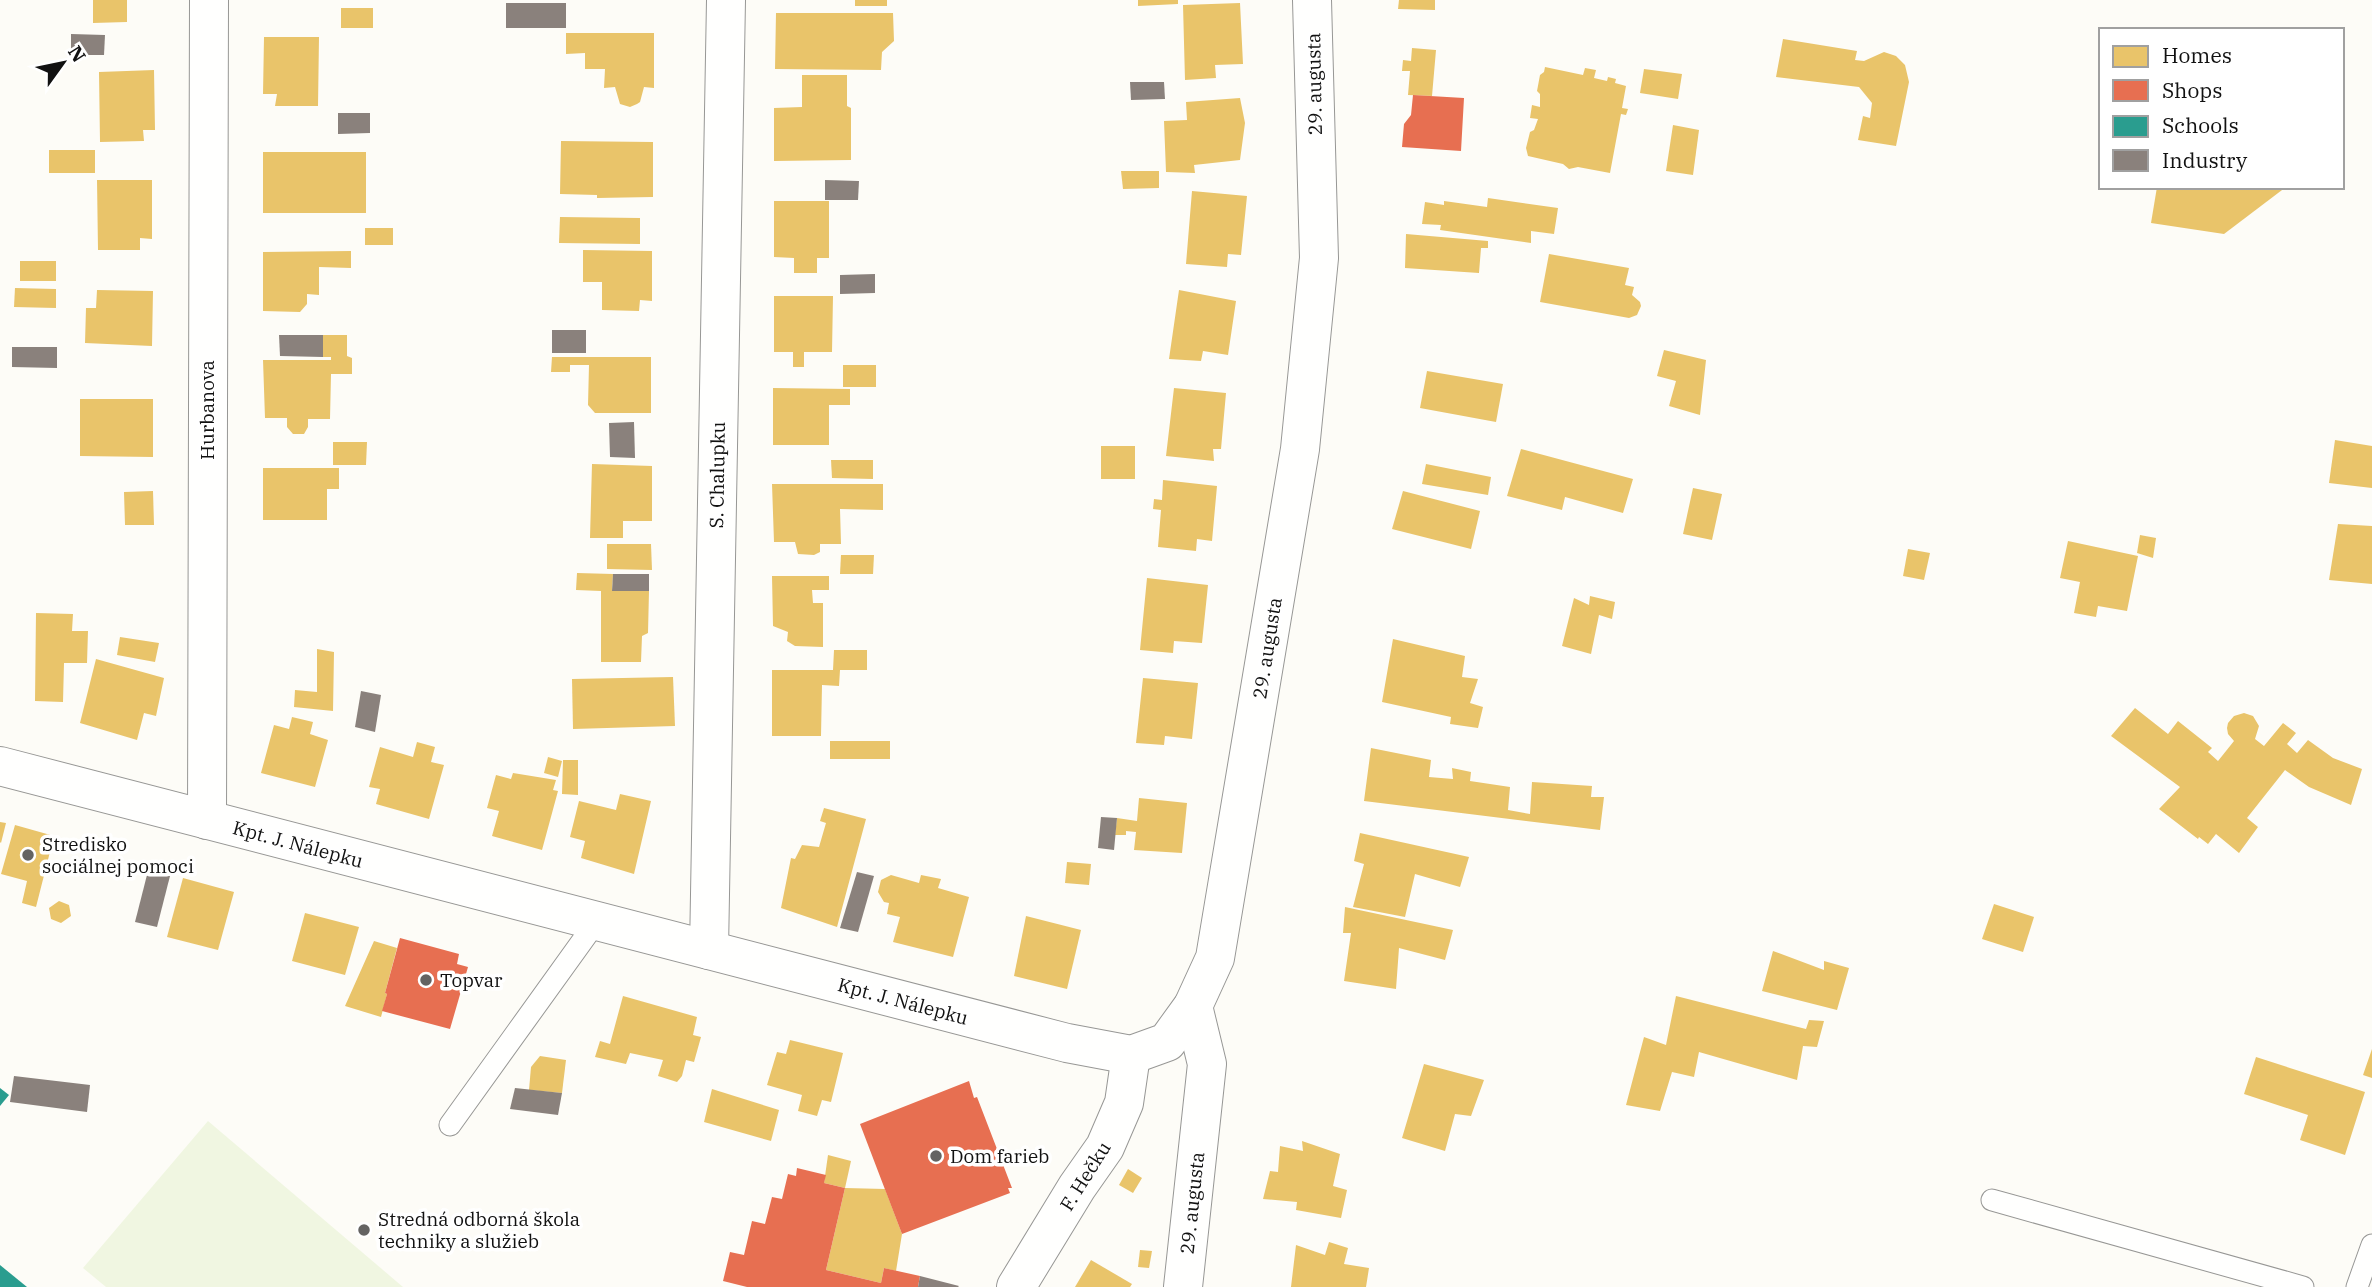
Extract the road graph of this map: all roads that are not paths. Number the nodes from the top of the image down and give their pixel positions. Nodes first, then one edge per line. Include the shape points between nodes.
1 (209, 0) edge
2 (726, 0) edge
3 (1312, 0) edge
4 (0, 766) edge
5 (207, 820) junction
6 (596, 922) junction
7 (709, 950) junction
8 (1193, 1006) junction
9 (1131, 1055) junction
10 (450, 1125) dead end
11 (1992, 1200) dead end
12 (2372, 1245) edge
13 (1016, 1287) edge
14 (1183, 1287) edge
15 (2302, 1287) edge
16 (2357, 1287) edge

1 - 5 street, Hurbanova
2 - 7 street, S. Chalupku
3 - 8 street, 29. augusta via 1319,258 1300,449 1215,958
4 - 5 street, Kpt. J. Nálepku
5 - 6 street, Kpt. J. Nálepku
6 - 7 street, Kpt. J. Nálepku
6 - 10 lane
7 - 9 street, Kpt. J. Nálepku via 1067,1043
8 - 9 street via 1167,1042
8 - 14 street, 29. augusta via 1207,1064
9 - 13 street, F. Hečku via 1124,1103 1105,1147
11 - 15 lane
12 - 16 lane

